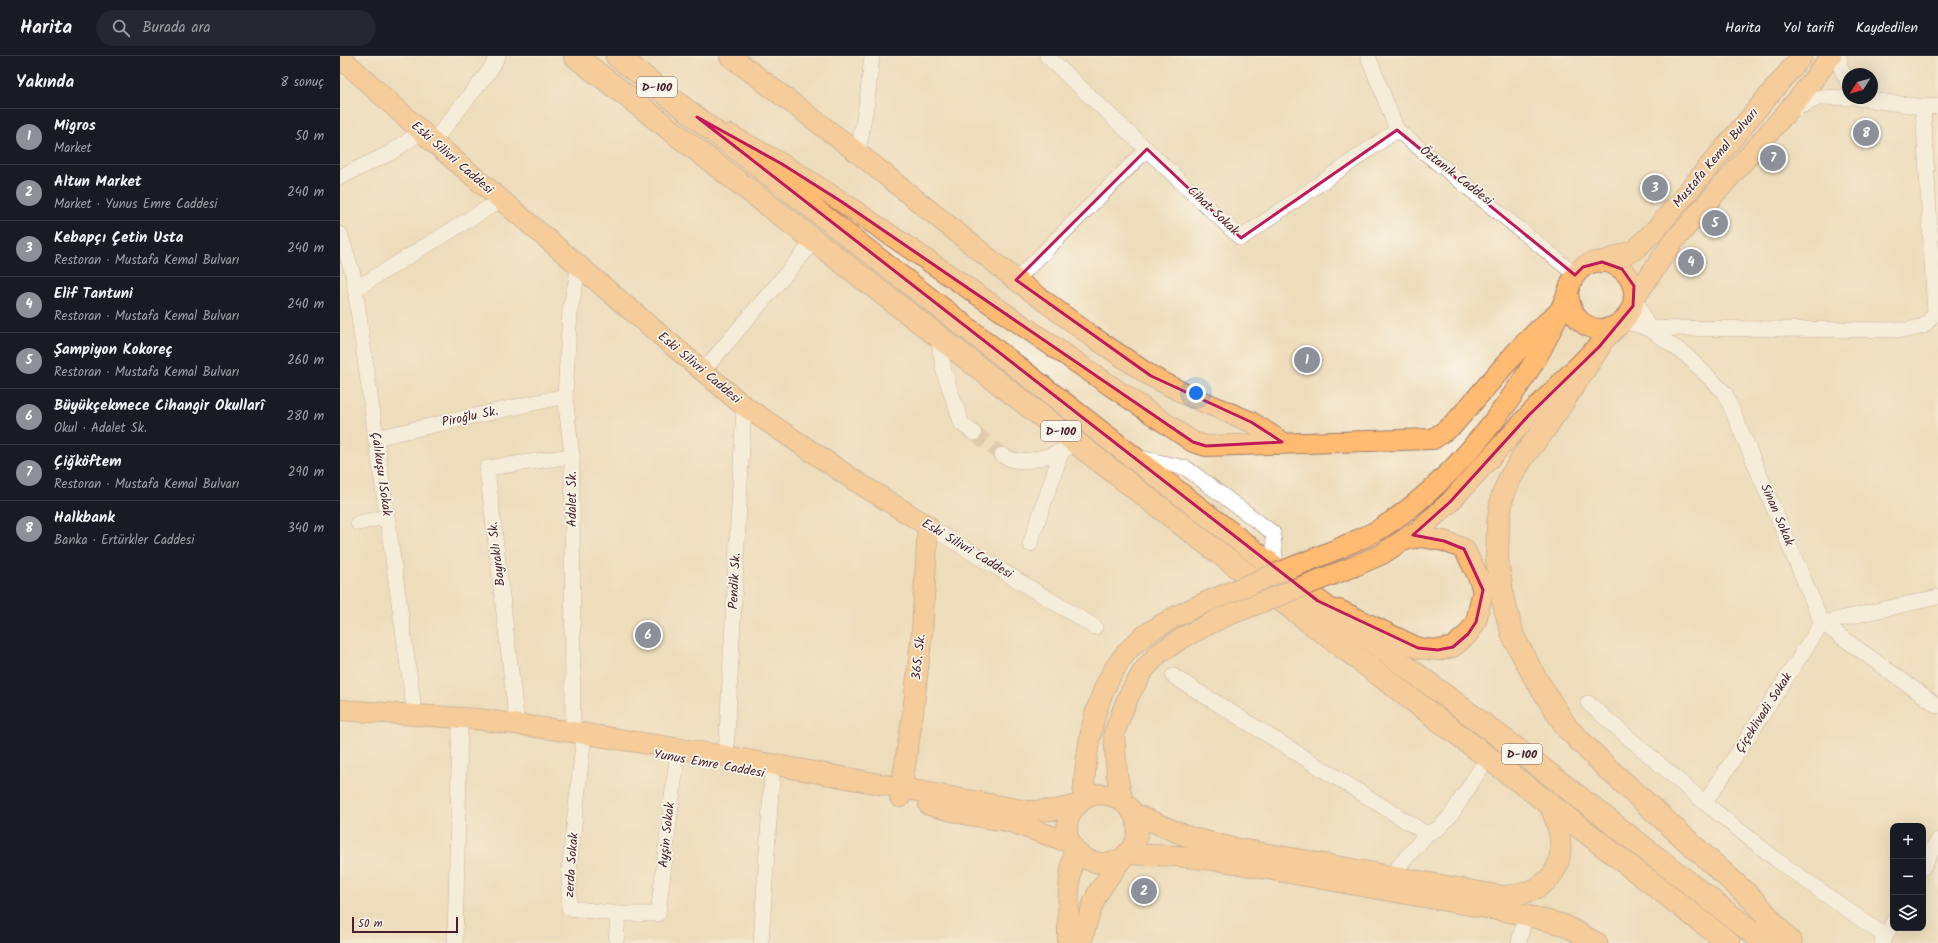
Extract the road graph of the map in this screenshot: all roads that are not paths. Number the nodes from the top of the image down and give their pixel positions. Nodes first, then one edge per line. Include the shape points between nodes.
1 (498, 56) edge
2 (575, 56) edge
3 (617, 56) edge
4 (730, 56) edge
5 (872, 56) edge
6 (1047, 56) edge
7 (1368, 56) edge
8 (1802, 56) edge
9 (1831, 56) edge
10 (1839, 56) edge
11 (340, 57) edge
12 (1842, 70) edge
13 (1842, 98) edge
14 (1878, 101) edge
15 (1938, 106) edge
16 (1922, 107) junction
17 (1782, 116) junction
18 (697, 117) junction
19 (1397, 130) junction
20 (427, 137) junction
21 (1147, 149) junction
22 (858, 153) junction
23 (340, 177) edge
24 (501, 200) junction
25 (340, 234) edge
26 (814, 241) junction
27 (1602, 262) junction
28 (579, 267) junction
29 (1576, 274) junction
30 (1016, 280) junction
31 (355, 289) junction
32 (1568, 292) junction
33 (1635, 297) junction
34 (1560, 311) junction
35 (1623, 321) junction
36 (1648, 328) junction
37 (938, 336) junction
38 (1599, 347) junction
39 (703, 371) junction
40 (565, 396) junction
41 (744, 406) junction
42 (974, 433) tunnel mouth
43 (375, 438) junction
44 (1282, 442) junction
45 (1069, 447) junction
46 (1002, 455) tunnel mouth
47 (572, 456) junction
48 (387, 517) junction
49 (358, 523) dead end
50 (928, 526) junction
51 (1403, 540) junction
52 (1030, 544) dead end
53 (1938, 597) edge
54 (1318, 601) junction
55 (1822, 623) junction
56 (1095, 627) dead end
57 (1173, 676) dead end
58 (1588, 703) dead end
59 (1938, 706) edge
60 (340, 710) edge
61 (415, 716) junction
62 (340, 723) edge
63 (517, 724) junction
64 (460, 728) junction
65 (578, 738) junction
66 (726, 756) junction
67 (677, 757) junction
68 (1488, 757) junction
69 (772, 776) junction
70 (900, 792) junction
71 (1081, 802) junction
72 (1548, 803) junction
73 (1705, 803) junction
74 (1128, 808) junction
75 (1427, 834) junction
76 (1938, 840) edge
77 (1072, 846) junction
78 (1125, 856) junction
79 (1926, 862) edge
80 (1390, 876) junction
81 (618, 914) junction
82 (1525, 914) junction
83 (1890, 927) edge
84 (1883, 940) edge
85 (455, 943) edge
86 (616, 943) edge
87 (760, 943) edge
88 (1068, 943) edge
89 (1081, 943) edge
90 (1519, 943) edge
91 (1597, 943) edge
92 (1728, 943) edge
93 (1766, 943) edge
94 (1792, 943) edge

1 - 20 street via 490,70
2 - 26 highway, D-100
3 - 18 highway, D-100
4 - 22 main road
5 - 22 street via 868,101
6 - 21 street, Cihat Sokak
7 - 19 street, Öztanık Caddesi
8 - 27 main road, Mustafa Kemal Bulvarı via 1657,228 1635,250
9 - 17 main road, Mustafa Kemal Bulvarı
10 - 12 street
11 - 20 main road, Eski Silivri Caddesi
13 - 17 street via 1821,97
14 - 16 street
15 - 16 street
16 - 36 street via 1935,313 1924,326 1907,330
17 - 33 main road, Mustafa Kemal Bulvarı via 1672,243
18 - 44 main road via 782,164 842,202 1193,442 1206,446
18 - 54 highway, D-100
19 - 21 street, Cihat Sokak via 1241,238
19 - 29 street, Öztanık Caddesi
20 - 23 street
20 - 24 main road, Eski Silivri Caddesi
21 - 30 street
22 - 30 main road
24 - 28 main road, Eski Silivri Caddesi
24 - 31 street
25 - 31 street, Çalıkuşu 1Sokak via 353,274
26 - 37 highway, D-100
26 - 39 street
27 - 29 main road via 1588,265
27 - 33 main road via 1622,269 1634,286
28 - 39 main road, Eski Silivri Caddesi
28 - 40 street, Adalet Sk. via 570,310
29 - 32 main road
30 - 44 main road via 1151,376 1187,395 1251,422
31 - 43 street, Çalıkuşu 1Sokak
32 - 34 main road
32 - 35 main road via 1573,314 1591,328 1614,327
33 - 35 main road via 1634,306
33 - 36 street
34 - 44 main road via 1517,351 1453,425 1433,439
34 - 71 main road, bridge via 1511,399 1440,480 1401,515 1377,531 1340,548 1169,619 1143,637 1114,669 1103,692 1085,760
35 - 36 street, Sinan Sokak
35 - 38 main road
36 - 55 street, Sinan Sokak via 1687,356 1725,393
37 - 42 street via 944,372 962,424
37 - 45 highway, D-100
38 - 51 main road via 1528,415 1450,502 1419,530
38 - 94 highway via 1523,457 1502,498 1497,560 1503,600 1513,636 1534,676 1567,728 1607,768 1753,900
39 - 41 main road, Eski Silivri Caddesi
40 - 43 street, Piroğlu Sk.
40 - 47 street, Adalet Sk.
41 - 50 main road, Eski Silivri Caddesi
41 - 66 street, Pendik Sk.
43 - 48 street, Çalıkuşu 1Sokak
45 - 46 street via 1048,457 1020,460
45 - 52 street
45 - 68 highway, D-100
47 - 63 street, Bayraklı Sk. via 487,468
47 - 65 street, Adalet Sk.
48 - 49 street
48 - 61 street, Çalıkuşu 1Sokak
50 - 56 street, Eski Silivri Caddesi
50 - 70 main road, 365. Sk. via 913,713
51 - 54 main road via 1421,537 1444,540 1464,549 1477,574 1483,590 1476,622 1468,634 1453,647 1438,650 1418,648
51 - 74 main road, bridge via 1382,554 1355,566 1221,618 1158,654 1143,671 1128,697 1114,733 1117,776
53 - 55 street
54 - 93 highway, D-100 via 1526,756
55 - 59 street
55 - 73 street, Çiçeklivadi Sokak
57 - 75 street
58 - 73 street
60 - 61 main road
61 - 63 main road
62 - 64 main road, Yunus Emre Caddesi
63 - 65 main road
64 - 65 main road, Yunus Emre Caddesi
64 - 85 street
65 - 66 main road
65 - 67 main road, Yunus Emre Caddesi
65 - 81 street, zerda Sokak via 569,908
66 - 70 main road
67 - 69 main road, Yunus Emre Caddesi
67 - 81 street, Ayşin Sokak via 658,914
68 - 72 highway, D-100
68 - 75 street via 1450,815 1439,828
69 - 70 main road, Yunus Emre Caddesi
69 - 87 street
70 - 71 main road via 1028,811 1055,810
70 - 77 main road, Yunus Emre Caddesi via 969,815 1011,822
71 - 74 main road via 1094,795 1105,794
71 - 77 main road via 1071,814 1068,824
72 - 80 main road via 1557,821 1561,851 1554,870 1543,883 1527,892 1502,896
72 - 92 highway, D-100
73 - 84 street
74 - 78 main road via 1137,823 1137,834 1134,845
74 - 80 main road via 1189,837 1229,847
75 - 80 street
76 - 79 street
77 - 78 main road via 1081,857 1091,862 1113,863
77 - 88 main road via 1067,904
78 - 82 main road via 1177,856 1223,862
78 - 89 main road via 1099,892
81 - 86 street
82 - 90 street
82 - 91 main road via 1564,925
83 - 84 street

